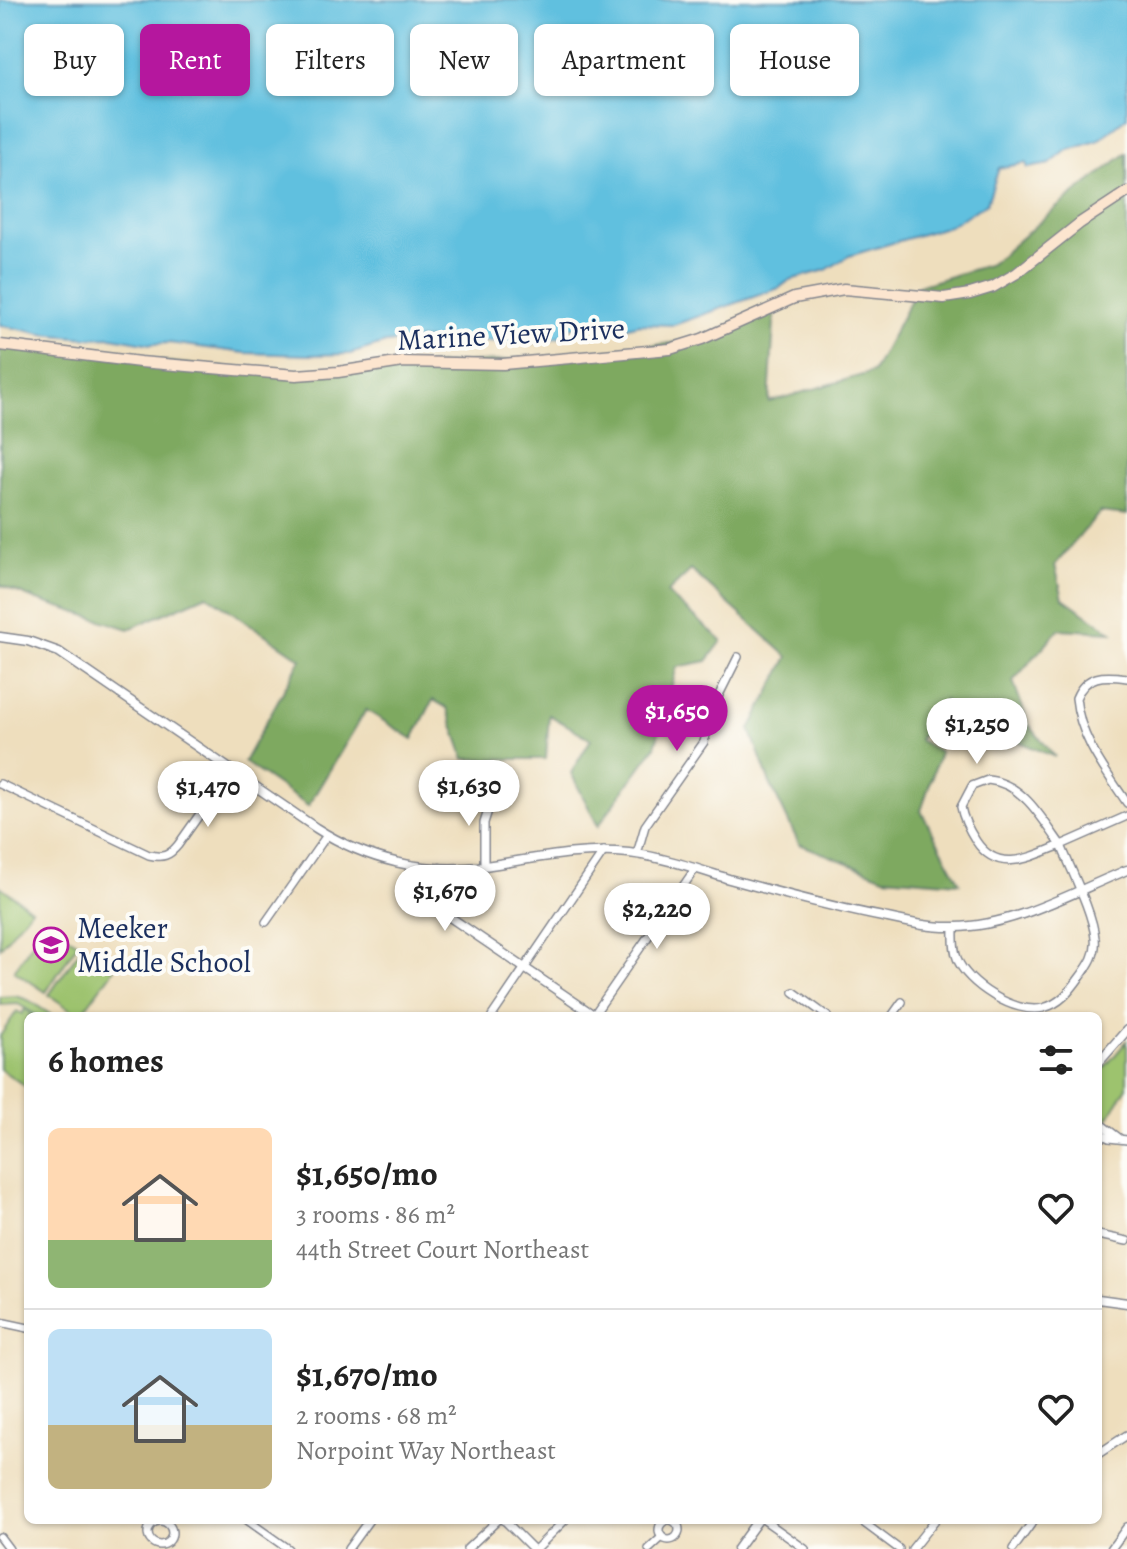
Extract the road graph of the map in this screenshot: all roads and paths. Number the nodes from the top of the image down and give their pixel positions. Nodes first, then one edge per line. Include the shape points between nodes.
1 (1127, 192) edge
2 (0, 345) edge
3 (0, 637) edge
4 (738, 657) dead end
5 (1127, 678) edge
6 (231, 770) junction
7 (0, 784) edge
8 (492, 798) dead end
9 (1127, 803) edge
10 (1127, 816) edge
11 (327, 835) junction
12 (1061, 845) junction
13 (604, 851) junction
14 (637, 854) junction
15 (484, 866) junction
16 (440, 868) junction
17 (695, 869) junction
18 (1127, 870) edge
19 (1079, 890) junction
20 (266, 922) dead end
21 (954, 927) junction
22 (525, 968) junction
23 (794, 992) dead end
24 (902, 1002) dead end
25 (495, 1012) edge
26 (588, 1012) edge
27 (597, 1012) edge
28 (822, 1012) edge
29 (895, 1012) edge
30 (1127, 1030) edge
31 (1102, 1058) edge
32 (1102, 1125) edge
33 (1102, 1134) edge
34 (1123, 1139) edge
35 (1102, 1236) edge
36 (1127, 1241) edge
37 (1102, 1300) edge
38 (1127, 1303) edge
39 (0, 1322) edge
40 (24, 1327) edge
41 (1127, 1435) edge
42 (1102, 1451) edge
43 (252, 1524) edge
44 (366, 1524) edge
45 (494, 1524) edge
46 (508, 1524) edge
47 (561, 1524) edge
48 (758, 1524) edge
49 (767, 1524) edge
50 (865, 1524) edge
51 (932, 1524) edge
52 (1031, 1524) edge
53 (1127, 1527) edge
54 (0, 1537) edge
55 (662, 1537) dead end
56 (284, 1548) edge
57 (9, 1549) edge
58 (348, 1549) edge
59 (467, 1549) edge
60 (535, 1549) edge
61 (649, 1549) edge
62 (737, 1549) edge
63 (805, 1549) edge
64 (899, 1549) edge
65 (912, 1549) edge
66 (1013, 1549) edge
67 (1111, 1549) edge

1 - 2 main road, Marine View Drive via 993,287 944,298 844,289 805,296 670,349 503,364 403,362 296,375
3 - 6 street via 59,652
4 - 14 street via 715,703 704,742 645,826
5 - 9 street via 1093,678 1076,698 1092,749
6 - 7 street via 178,845 163,857
6 - 11 street
8 - 15 street via 484,823
10 - 12 street
11 - 16 street via 388,860
11 - 20 street
12 - 12 street via 1011,786 988,780 967,792 963,817 981,848 996,860 1016,862
12 - 19 street
13 - 14 street
13 - 15 street
13 - 22 street
14 - 17 street
15 - 16 street
16 - 22 street via 432,894 435,905
17 - 21 street via 798,899 920,925
17 - 27 street
18 - 19 street
19 - 21 street via 1009,918
19 - 21 street via 1094,929 1092,961 1069,993 1046,1008 1013,1006 972,978 957,959
22 - 25 street
22 - 26 street
23 - 28 street
24 - 29 street
30 - 31 street
32 - 34 street
33 - 34 street
35 - 36 street
37 - 38 street
39 - 40 street
41 - 42 street
43 - 56 street
44 - 58 street
45 - 59 street
46 - 60 street
47 - 60 street
48 - 62 street
49 - 63 street
50 - 64 street
51 - 65 street
52 - 66 street
53 - 67 street
54 - 57 street
55 - 61 street

